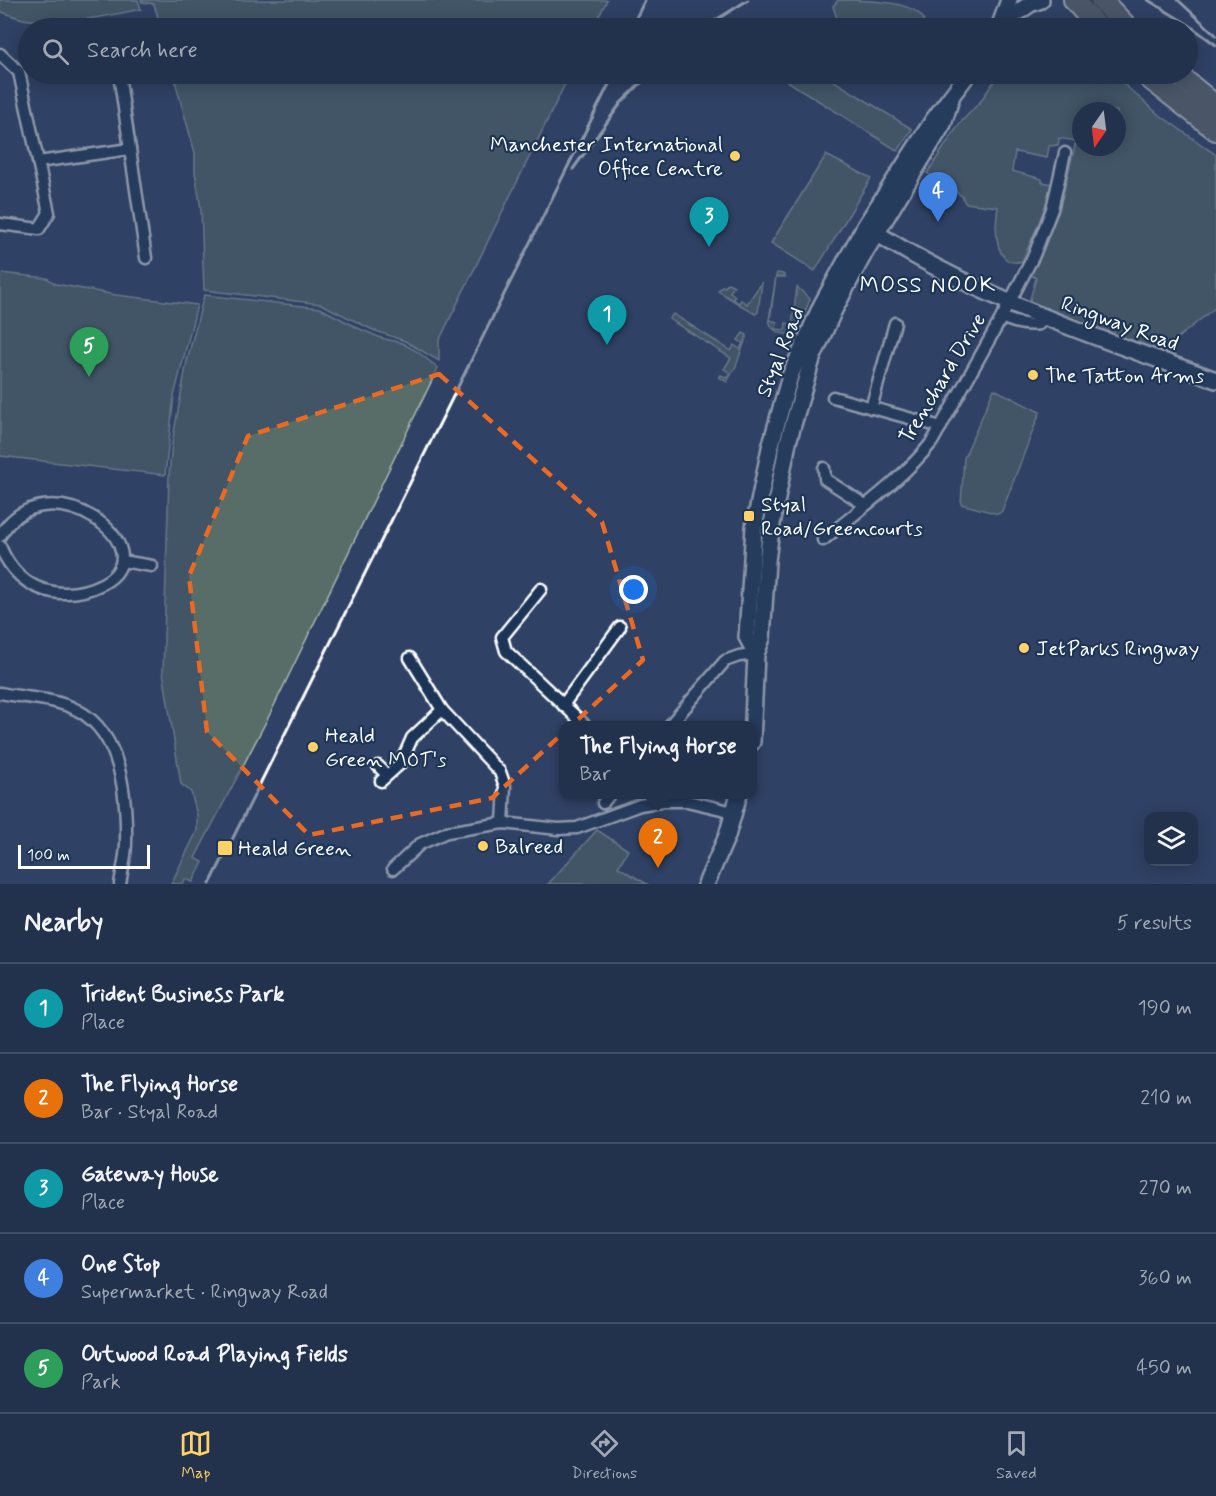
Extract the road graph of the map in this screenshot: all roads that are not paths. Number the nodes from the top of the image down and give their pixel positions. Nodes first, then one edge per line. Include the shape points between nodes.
1 (1009, 0) edge
2 (1014, 0) edge
3 (1029, 0) edge
4 (1041, 0) edge
5 (1060, 0) edge
6 (1074, 0) edge
7 (1085, 0) edge
8 (1101, 0) edge
9 (1002, 18) edge
10 (1004, 18) edge
11 (1009, 18) edge
12 (1011, 18) edge
13 (1088, 18) edge
14 (1092, 18) edge
15 (1096, 18) edge
16 (1118, 18) edge
17 (0, 54) edge
18 (18, 71) edge
19 (22, 84) edge
20 (120, 84) edge
21 (961, 84) edge
22 (1157, 84) edge
23 (1169, 84) edge
24 (1189, 84) edge
25 (1216, 106) edge
26 (1198, 116) junction
27 (1216, 130) edge
28 (130, 149) junction
29 (1065, 153) dead end
30 (38, 162) junction
31 (0, 224) edge
32 (871, 230) junction
33 (146, 258) dead end
34 (1005, 310) junction
35 (895, 323) dead end
36 (1216, 380) edge
37 (833, 397) dead end
38 (871, 408) junction
39 (941, 427) junction
40 (824, 468) dead end
41 (865, 505) junction
42 (0, 536) edge
43 (823, 540) dead end
44 (0, 546) edge
45 (122, 561) junction
46 (152, 566) dead end
47 (541, 589) dead end
48 (620, 627) dead end
49 (756, 654) junction
50 (410, 658) dead end
51 (0, 693) edge
52 (563, 705) junction
53 (442, 710) junction
54 (581, 721) edge
55 (673, 721) edge
56 (754, 721) edge
57 (378, 766) dead end
58 (738, 799) edge
59 (734, 812) junction
60 (503, 823) junction
61 (393, 869) dead end
62 (120, 884) edge
63 (706, 884) edge

1 - 9 main road
2 - 10 main road
3 - 11 main road
4 - 12 main road
5 - 13 main road
6 - 14 highway
7 - 15 main road
8 - 16 highway
17 - 18 street
19 - 30 street
20 - 28 street
21 - 32 main road, Styal Road via 951,99 943,124
22 - 26 highway
23 - 26 main road
24 - 25 highway
26 - 27 highway
28 - 30 street
28 - 33 street
29 - 34 street, Trenchard Drive via 1047,222
30 - 31 street via 49,213 39,229
32 - 34 main road, Ringway Road
32 - 49 main road, Styal Road via 865,252 820,338 792,425 771,529 762,638
34 - 36 main road, Ringway Road via 1043,317
34 - 39 street, Trenchard Drive
35 - 38 street
37 - 38 street
38 - 39 street
39 - 41 street, Trenchard Drive via 924,453
40 - 41 street via 825,479
41 - 43 street, Trenchard Drive
42 - 45 street via 20,514 56,505 71,507 88,513 113,533
44 - 45 street via 17,573 53,592 73,593 102,584 116,573
45 - 46 street
47 - 52 street via 502,637 506,651
48 - 52 street
49 - 55 street via 725,661
49 - 56 main road, Styal Road
50 - 53 street
51 - 62 street via 75,709 106,737 117,763 124,802 126,845
52 - 54 street
53 - 57 street via 412,738 401,763 384,778
53 - 60 street via 500,772 505,786
58 - 59 main road
59 - 60 street via 687,801 663,801 640,805 578,828
59 - 63 main road
60 - 61 street via 431,838

